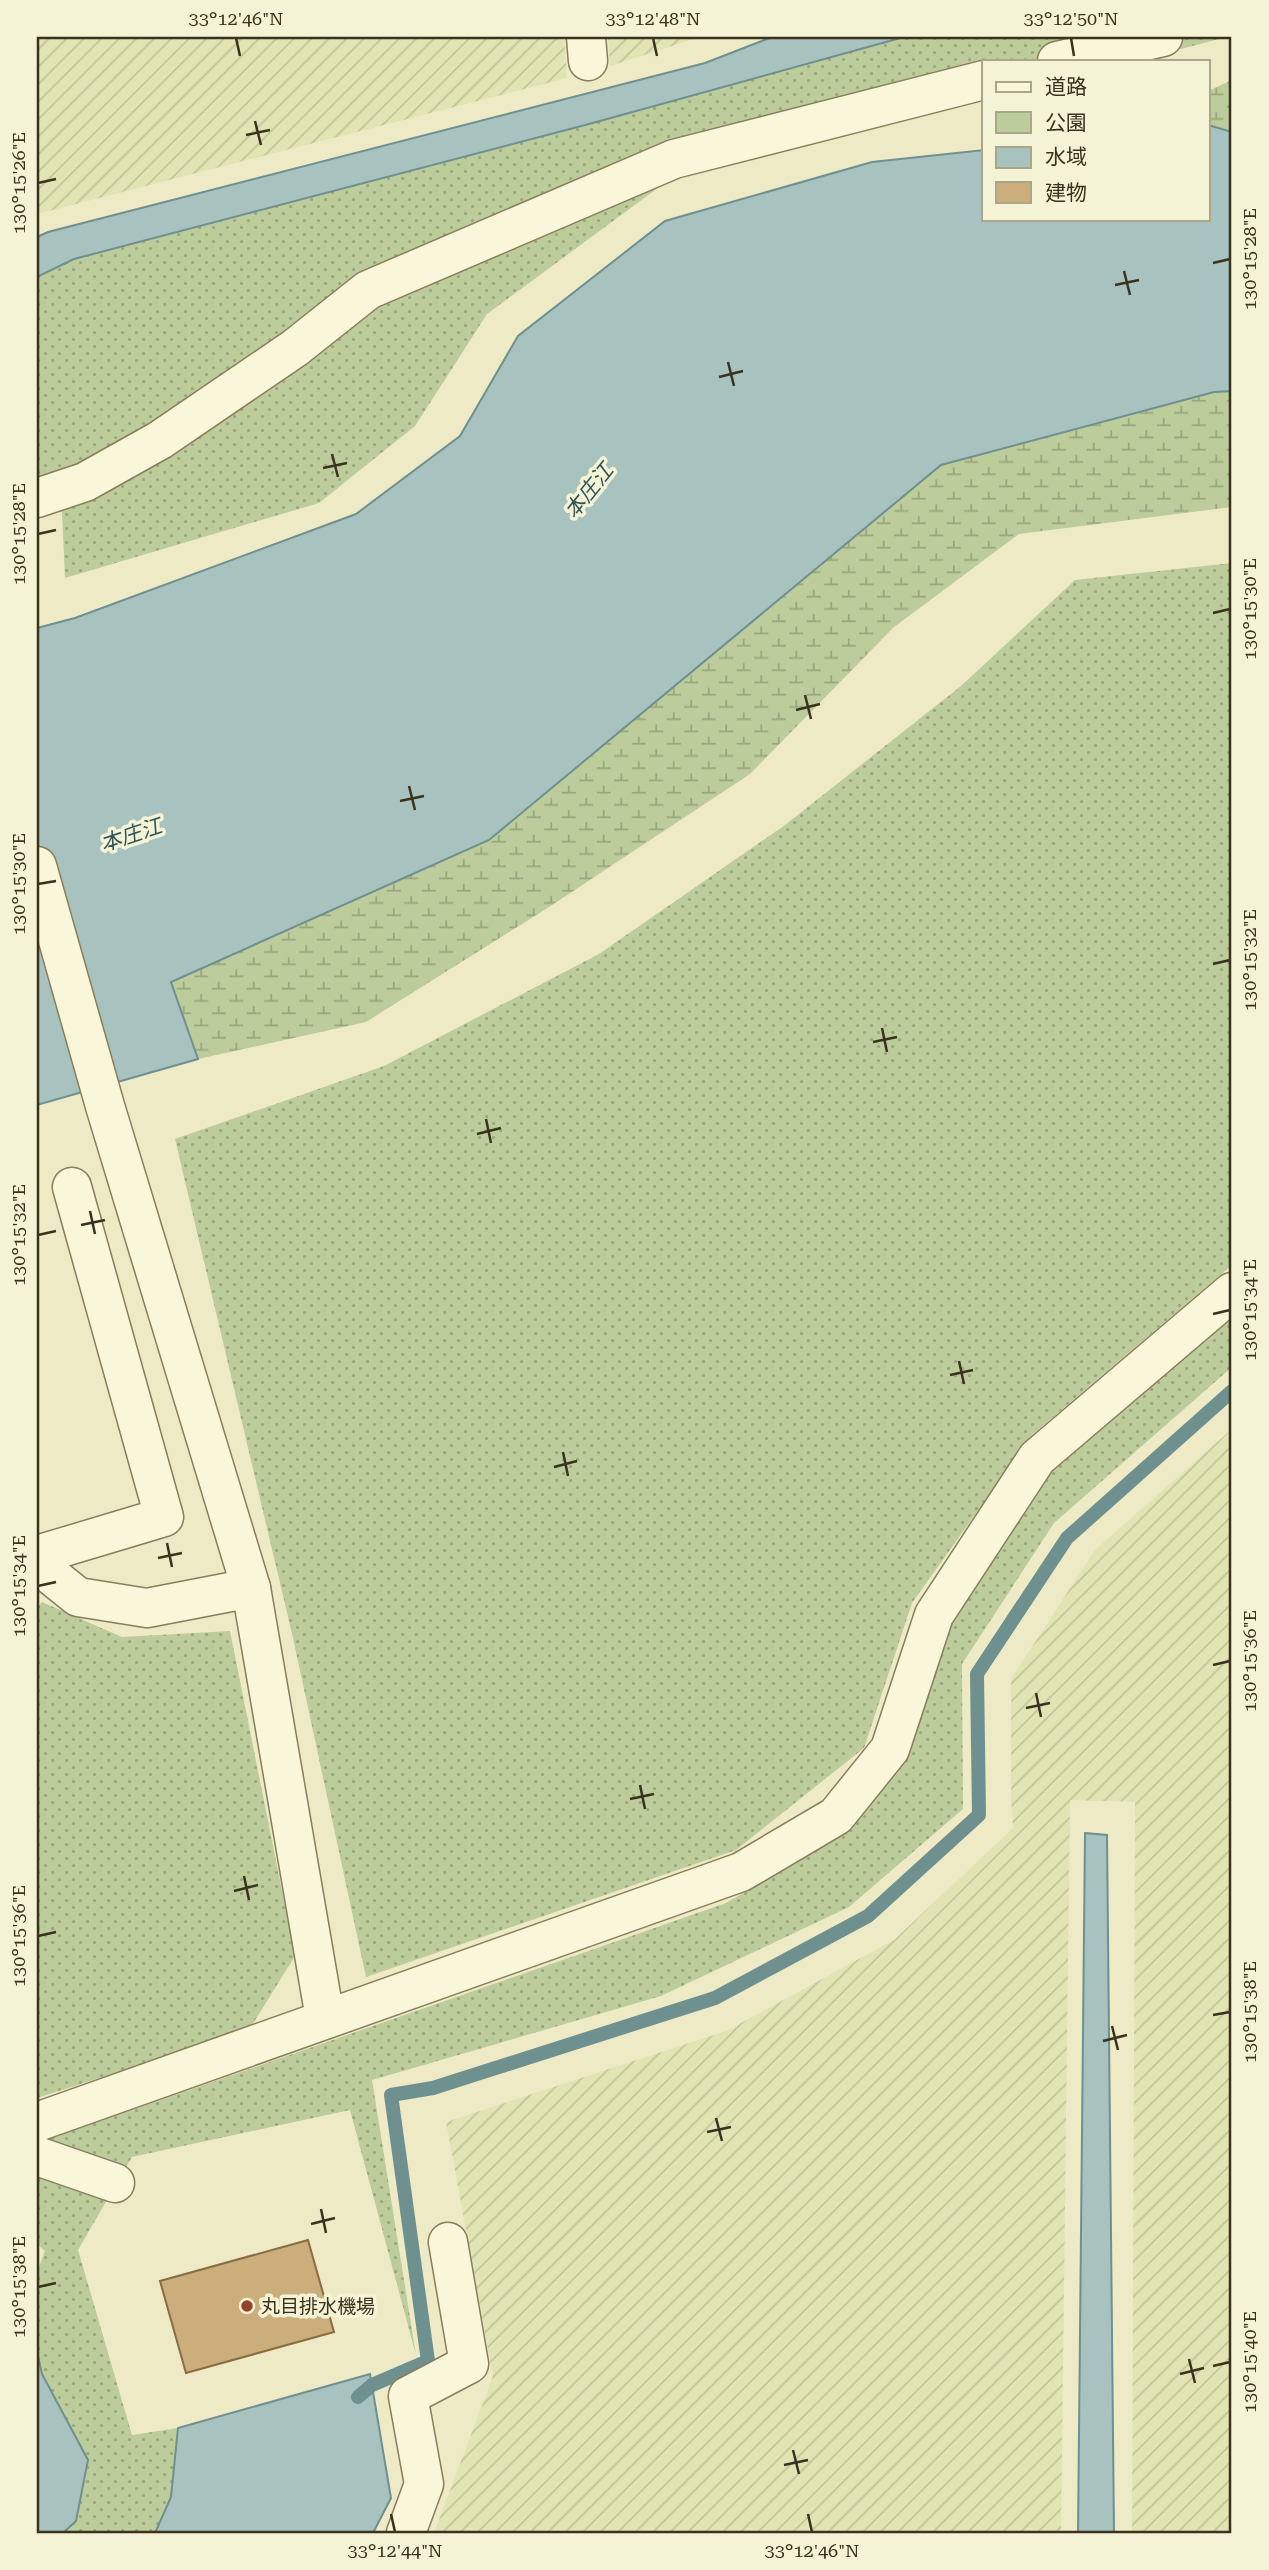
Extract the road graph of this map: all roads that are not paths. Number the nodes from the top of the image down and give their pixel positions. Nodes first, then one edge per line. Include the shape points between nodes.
1 (1163, 37) edge
2 (1061, 60) edge
3 (982, 81) edge
4 (37, 498) edge
5 (37, 866) edge
6 (72, 1187) dead end
7 (1232, 1292) edge
8 (37, 1555) edge
9 (37, 1564) edge
10 (251, 1588) junction
11 (325, 2018) junction
12 (37, 2122) edge
13 (37, 2156) edge
14 (115, 2183) dead end
15 (448, 2242) dead end
16 (406, 2533) edge

1 - 2 street
3 - 4 street via 674,159 368,290 295,348 160,440 85,482
5 - 10 street
6 - 8 street via 164,1517
7 - 11 street via 1037,1458 934,1615 890,1749 836,1816 741,1872
9 - 10 street via 78,1597 147,1608
10 - 11 street
11 - 12 street
13 - 14 street
15 - 16 street via 469,2364 408,2396 424,2484

